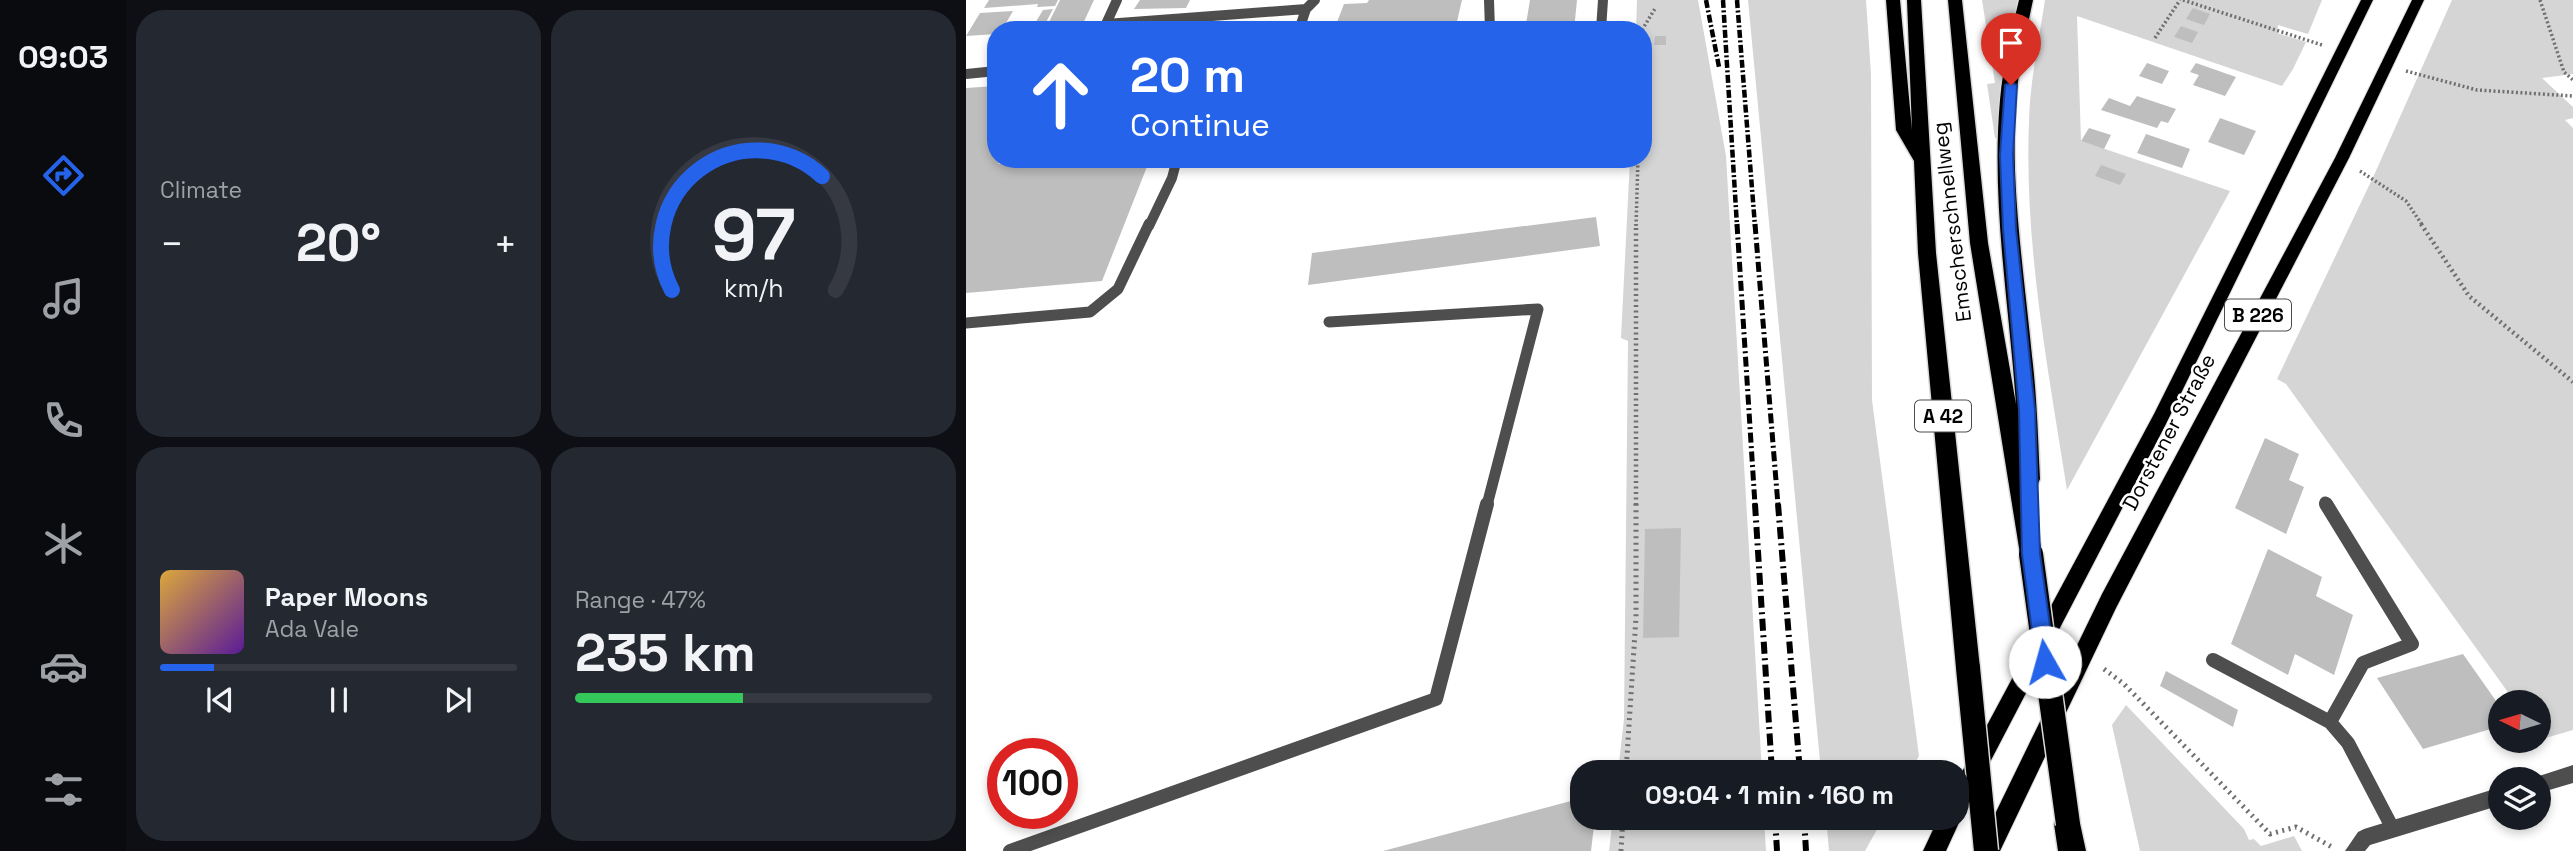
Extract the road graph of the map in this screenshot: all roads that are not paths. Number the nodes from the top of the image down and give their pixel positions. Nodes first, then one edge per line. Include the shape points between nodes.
1 (1117, 0) edge
2 (1315, 0) edge
3 (1489, 0) edge
4 (1603, 0) edge
5 (1893, 0) edge
6 (1914, 0) edge
7 (1955, 0) edge
8 (2026, 0) edge
9 (2367, 0) edge
10 (2418, 0) edge
11 (1306, 9) junction
12 (1107, 21) edge
13 (1146, 21) edge
14 (1302, 21) edge
15 (1490, 21) edge
16 (1602, 21) edge
17 (987, 72) edge
18 (966, 74) edge
19 (1923, 164) junction
20 (1175, 168) edge
21 (1329, 322) dead end
22 (966, 323) edge
23 (2325, 502) dead end
24 (2031, 554) junction
25 (2213, 660) dead end
26 (2330, 722) junction
27 (2573, 774) edge
28 (2551, 780) edge
29 (1969, 782) edge
30 (2488, 800) edge
31 (2393, 829) junction
32 (1944, 830) edge
33 (1010, 851) edge
34 (1934, 851) edge
35 (1987, 851) edge
36 (2072, 851) edge
37 (2354, 851) edge

1 - 12 lane
2 - 11 lane
3 - 15 lane
4 - 16 lane
5 - 19 highway via 1904,131
6 - 19 highway, A 42
7 - 24 highway, Emscherschnellweg via 1979,243
8 - 24 highway via 2014,62 2007,155 2009,229 2027,410
9 - 29 main road, Dorstener Straße / B 226 via 2160,419
10 - 35 main road, Dorstener Straße / B 226 via 2342,158 2194,436
11 - 13 lane
11 - 14 lane
17 - 18 lane
19 - 35 highway, Emscherschnellweg / A 42, bridge via 1927,253
20 - 22 lane via 1118,289 1090,312
21 - 33 lane via 1538,309 1436,699
23 - 26 lane via 2412,644 2363,663
24 - 36 highway, Emscherschnellweg, bridge
25 - 26 lane
26 - 31 lane via 2347,743
27 - 28 street
30 - 31 street
31 - 37 street via 2364,838
32 - 34 main road

